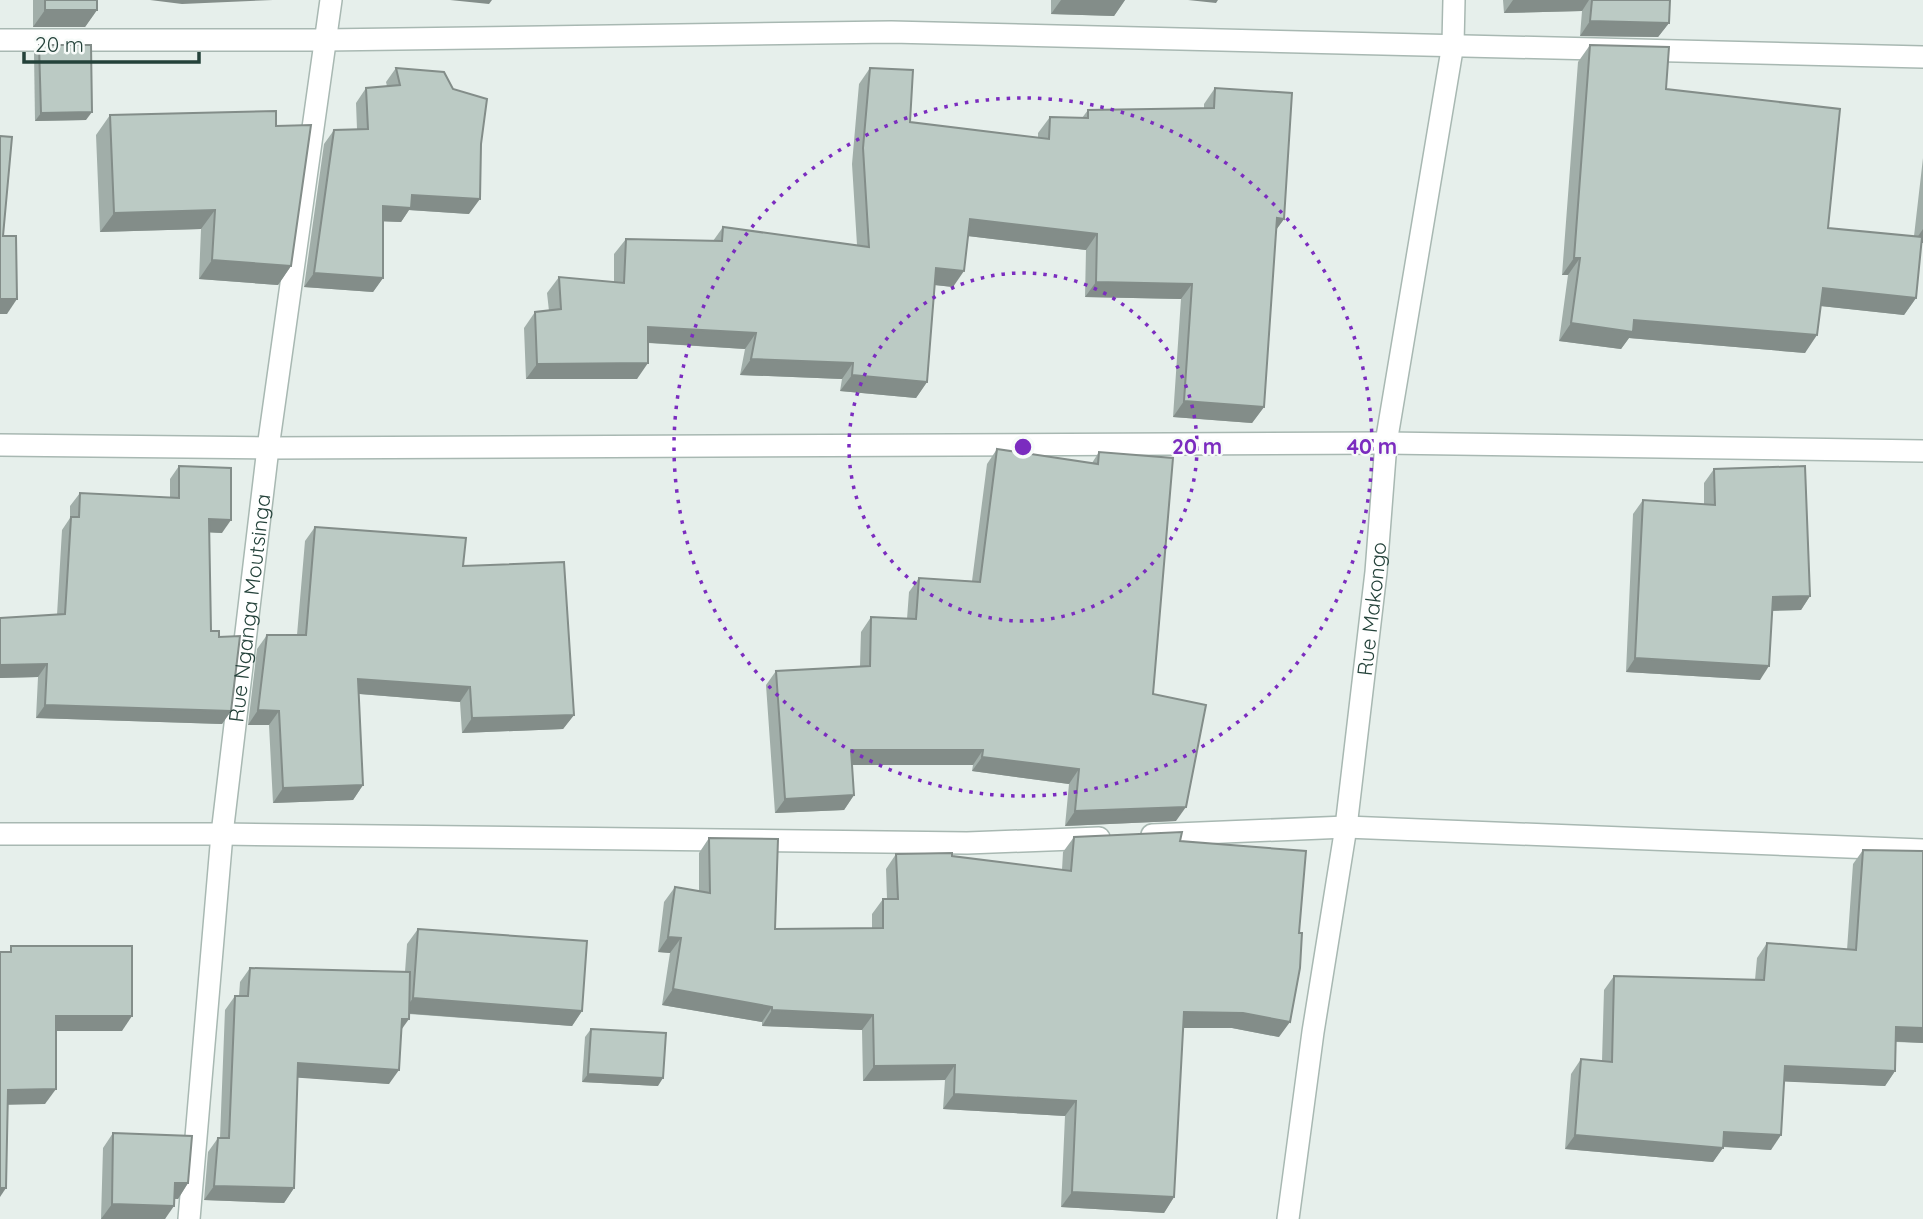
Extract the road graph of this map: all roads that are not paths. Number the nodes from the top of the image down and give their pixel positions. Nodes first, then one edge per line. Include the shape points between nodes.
1 (331, 0) edge
2 (1454, 0) edge
3 (0, 40) edge
4 (325, 40) junction
5 (1453, 44) junction
6 (1923, 57) edge
7 (1386, 443) junction
8 (0, 445) edge
9 (268, 448) junction
10 (1923, 451) edge
11 (1346, 827) junction
12 (0, 834) edge
13 (222, 834) junction
14 (1923, 850) edge
15 (189, 1219) edge
16 (1288, 1219) edge

1 - 4 street, Rue Nganga Moutsinga
2 - 5 street, Rue Makongo
3 - 4 street
4 - 5 street via 891,32
4 - 9 street, Rue Nganga Moutsinga
5 - 6 street
5 - 7 street, Rue Makongo
7 - 9 street
7 - 10 street
7 - 11 street, Rue Makongo
8 - 9 street
9 - 13 street, Rue Nganga Moutsinga
11 - 13 street via 967,843
11 - 14 street
11 - 16 street, Rue Makongo via 1312,1032
12 - 13 street
13 - 15 street, Rue Nganga Moutsinga

